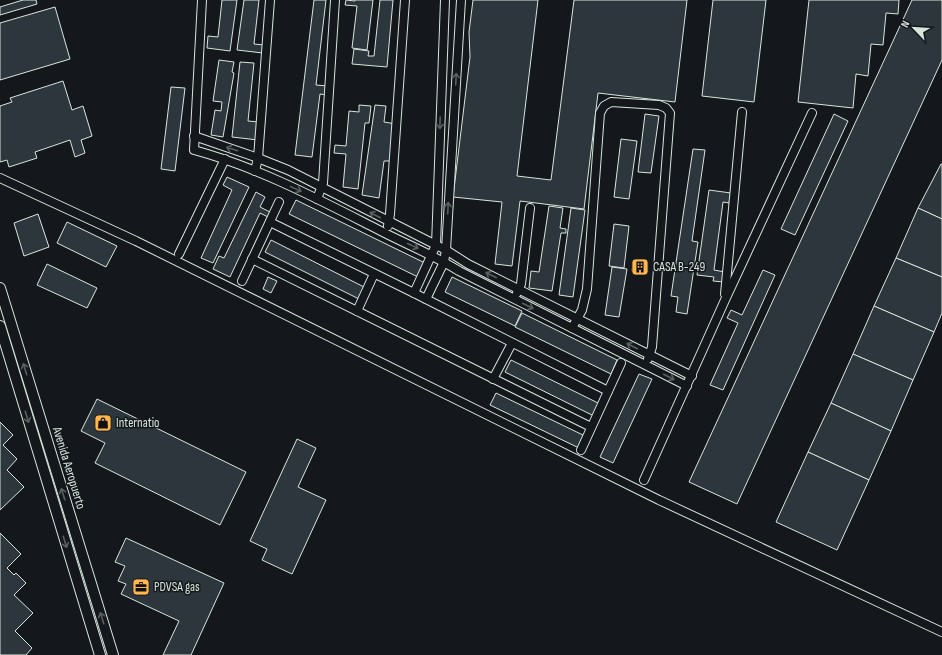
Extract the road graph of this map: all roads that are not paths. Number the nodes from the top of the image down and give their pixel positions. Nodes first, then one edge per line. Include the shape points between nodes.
1 (202, 0) edge
2 (270, 0) edge
3 (335, 0) edge
4 (405, 0) edge
5 (445, 0) edge
6 (461, 0) edge
7 (742, 112) dead end
8 (812, 113) dead end
9 (194, 136) junction
10 (258, 158) junction
11 (225, 159) junction
12 (288, 170) junction
13 (255, 171) junction
14 (0, 178) edge
15 (283, 183) junction
16 (322, 187) junction
17 (317, 199) junction
18 (279, 202) dead end
19 (530, 208) dead end
20 (270, 222) junction
21 (389, 222) junction
22 (385, 234) junction
23 (436, 245) junction
24 (446, 250) junction
25 (179, 254) dead end
26 (432, 255) junction
27 (252, 259) junction
28 (444, 262) junction
29 (374, 274) junction
30 (242, 281) dead end
31 (0, 288) edge
32 (519, 289) junction
33 (414, 293) junction
34 (426, 299) junction
35 (514, 299) junction
36 (725, 300) junction
37 (357, 311) junction
38 (578, 318) junction
39 (0, 326) edge
40 (572, 328) junction
41 (512, 342) junction
42 (650, 355) junction
43 (621, 363) dead end
44 (645, 365) junction
45 (692, 376) junction
46 (493, 379) junction
47 (687, 386) junction
48 (608, 391) junction
49 (591, 427) junction
50 (581, 450) dead end
51 (644, 480) dead end
52 (942, 632) edge
53 (100, 655) edge
54 (113, 655) edge

1 - 9 street
2 - 10 street
3 - 16 street
4 - 21 street
5 -> 23 street
24 -> 6 street
7 - 36 street
8 - 36 street
10 -> 9 street
9 - 11 street via 194,150
10 - 12 street
10 - 13 street
11 - 13 street
11 - 25 street
12 - 15 street
12 - 16 street
13 - 15 street
14 - 52 street via 136,241 659,500
15 -> 17 street
16 - 17 street
21 -> 16 street
17 - 22 street
18 - 20 street
19 - 32 street
20 - 27 street
20 - 29 street
21 - 22 street
21 - 23 street
22 -> 26 street
23 - 24 street
23 - 26 street
24 - 28 street
32 -> 24 street
26 - 28 street
26 - 33 street
27 - 30 street
27 - 37 street
28 - 34 street
28 - 35 street
29 - 33 street
29 - 37 street
54 -> 31 street, Avenida Aeropuerto
32 - 35 street
32 - 38 street
33 - 34 street
34 - 41 street
35 -> 40 street
36 - 45 street
37 - 46 street
38 - 40 street
42 -> 38 street
38 - 42 street via 587,289 600,113 604,106 611,102 659,104 670,113
39 -> 53 street, Avenida Aeropuerto
40 - 44 street
41 - 46 street
41 - 48 street
42 - 44 street
42 - 45 street
43 - 48 street
44 -> 47 street
45 - 47 street
46 - 49 street
47 - 51 street
48 - 49 street
49 - 50 street

